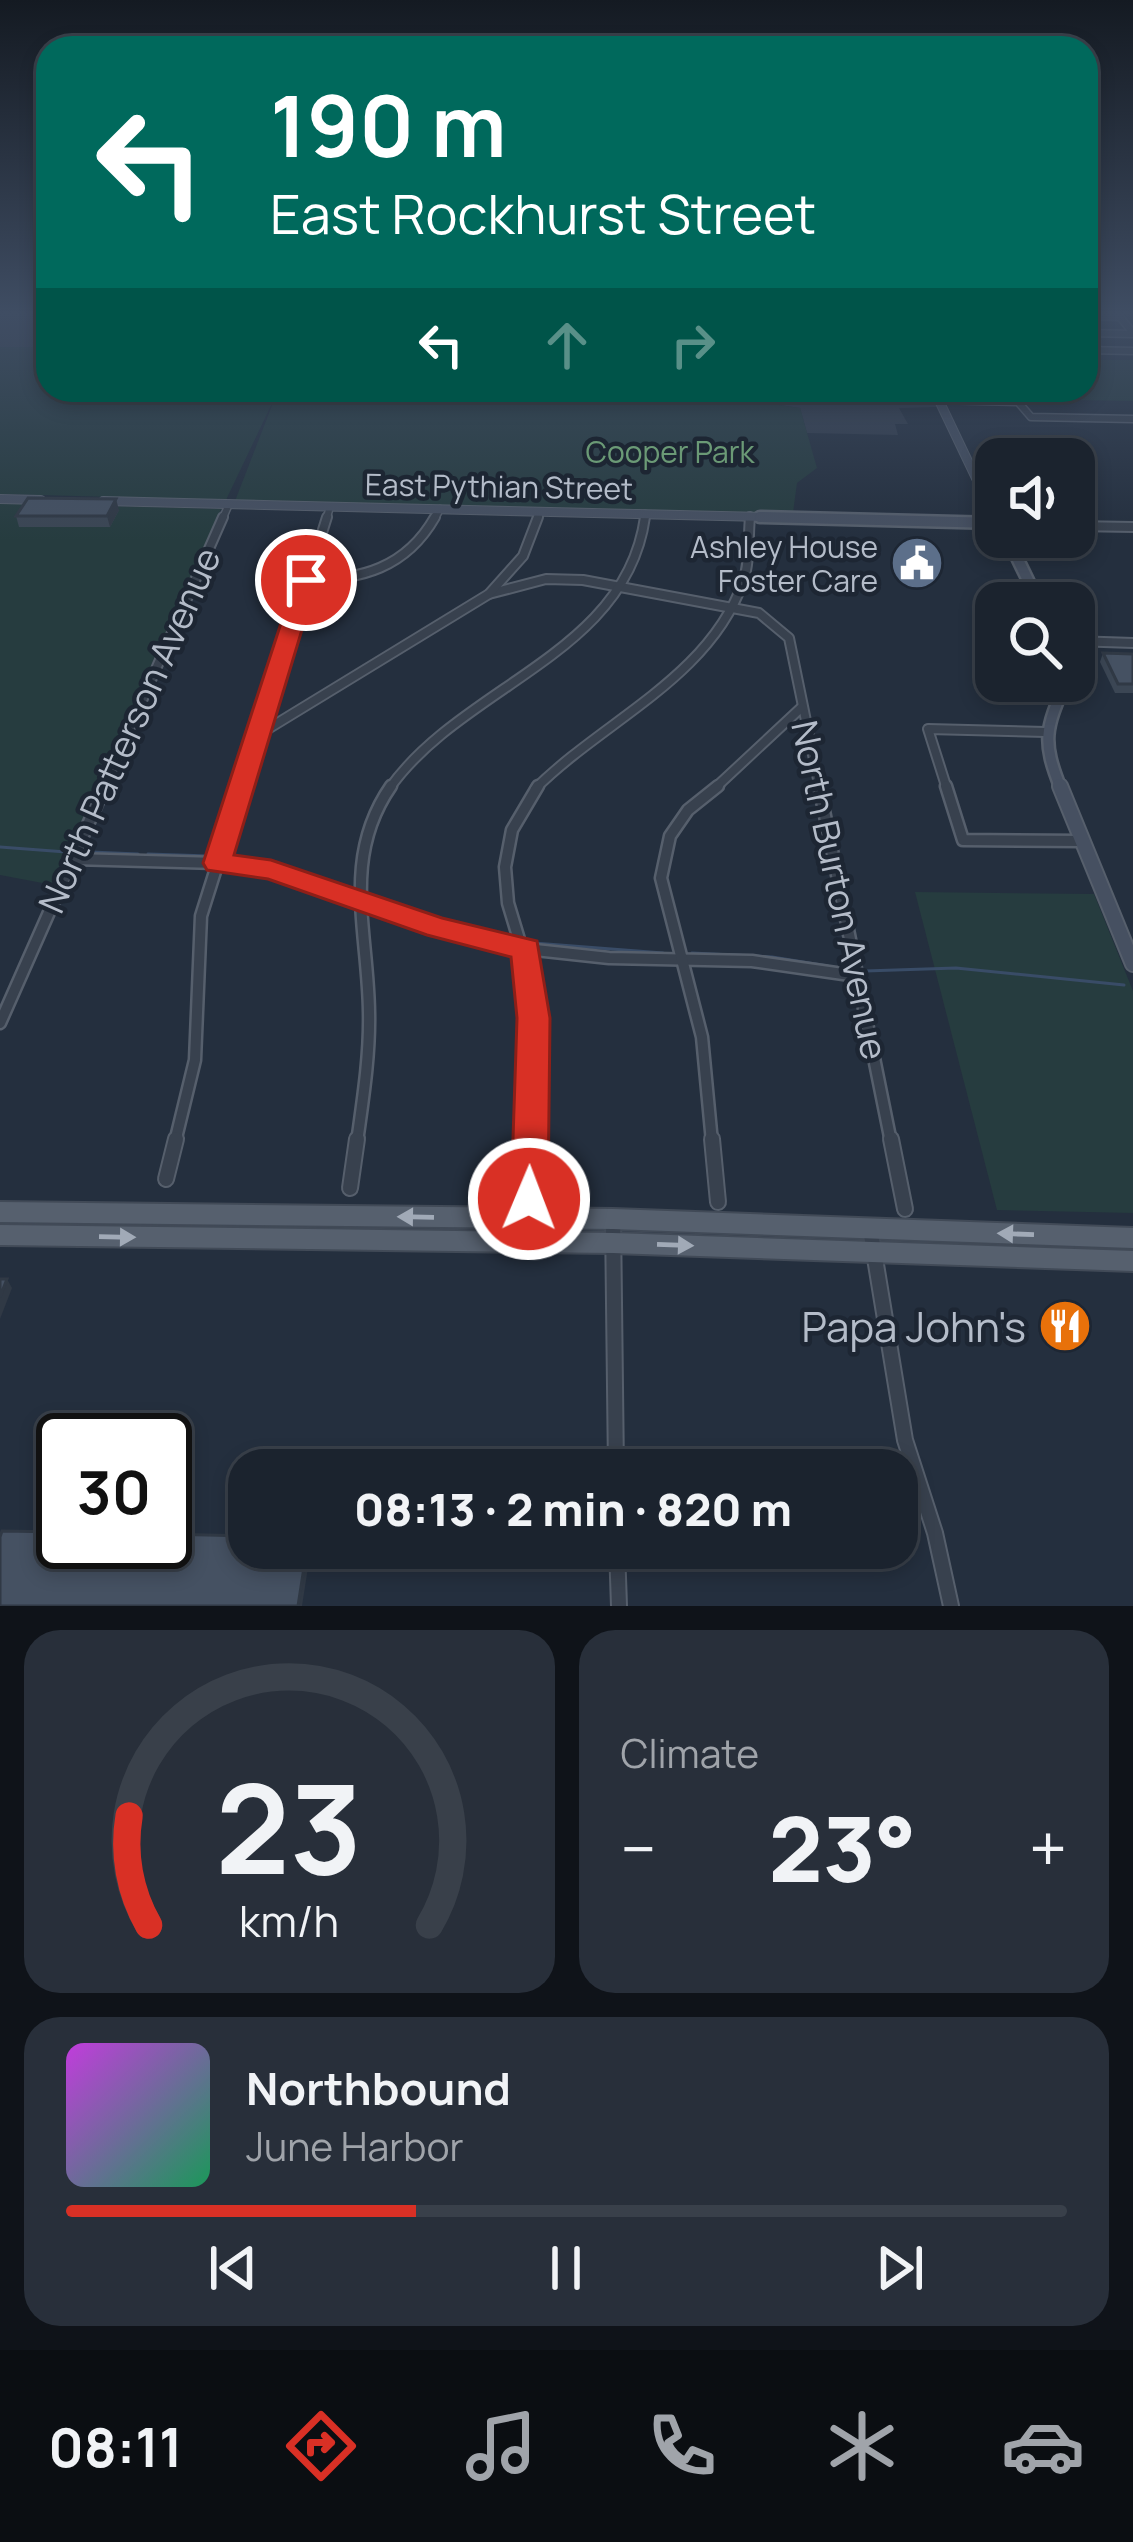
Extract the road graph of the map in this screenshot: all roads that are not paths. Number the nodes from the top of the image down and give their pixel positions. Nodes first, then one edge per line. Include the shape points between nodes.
1 (940, 402) edge
2 (1018, 402) edge
3 (1133, 419) edge
4 (975, 477) edge
5 (0, 499) edge
6 (47, 500) edge
7 (94, 501) edge
8 (229, 504) junction
9 (330, 506) junction
10 (440, 509) junction
11 (540, 512) junction
12 (645, 514) junction
13 (749, 517) junction
14 (975, 522) edge
15 (1095, 526) edge
16 (1133, 527) edge
17 (306, 580) junction
18 (503, 580) junction
19 (518, 584) junction
20 (622, 586) junction
21 (489, 594) junction
22 (732, 607) junction
23 (1095, 642) edge
24 (1133, 643) edge
25 (1057, 702) edge
26 (802, 706) junction
27 (787, 722) junction
28 (806, 725) junction
29 (1045, 732) junction
30 (258, 735) junction
31 (1082, 841) junction
32 (73, 859) junction
33 (217, 863) junction
34 (356, 896) junction
35 (526, 950) junction
36 (683, 958) junction
37 (1133, 964) edge
38 (857, 976) junction
39 (0, 1023) edge
40 (166, 1179) dead end
41 (350, 1188) dead end
42 (529, 1199) dead end
43 (718, 1202) dead end
44 (905, 1209) dead end
45 (0, 1212) edge
46 (613, 1220) junction
47 (870, 1228) junction
48 (0, 1235) edge
49 (1133, 1238) edge
50 (613, 1243) junction
51 (874, 1251) junction
52 (1133, 1261) edge
53 (616, 1449) edge
54 (618, 1569) edge
55 (619, 1606) edge
56 (951, 1606) edge

1 - 4 street
2 - 3 street via 1031,417
5 - 6 street
7 - 8 street, East Pythian Street
8 - 9 street, East Pythian Street
8 - 32 street, North Patterson Avenue
9 - 10 street, East Pythian Street
9 - 17 street
10 - 11 street, East Pythian Street
10 - 17 street via 393,567 348,581
11 - 12 street, East Pythian Street
11 - 18 street via 523,556
12 - 13 street, East Pythian Street
12 - 20 street via 638,560
13 - 14 street, East Pythian Street
13 - 22 street via 745,574
15 - 16 street
17 - 30 street
18 - 19 street
18 - 21 street
19 - 20 street
19 - 21 street
20 - 22 street
20 - 34 street via 597,620 437,733 403,770 358,856
21 - 30 street
22 - 26 street, North Burton Avenue via 777,623 790,638
22 - 35 street via 700,655 542,782 514,824 504,886
23 - 24 street
25 - 29 street
26 - 27 street
26 - 28 street, North Burton Avenue
27 - 28 street
27 - 36 street via 688,810 670,836 661,878
28 - 38 street, North Burton Avenue
29 - 31 street
29 - 31 street via 928,729 963,840
30 - 33 street
31 - 37 street
32 - 33 street
32 - 39 street, North Patterson Avenue
33 - 34 street
33 - 40 street via 198,934 195,1060
34 - 35 street
34 - 41 street via 369,1010
35 - 36 street
35 - 42 street via 533,1018
36 - 38 street
36 - 43 street via 702,1037
38 - 44 street, North Burton Avenue
46 -> 45 main road
46 - 47 main road
46 - 50 street
49 -> 47 main road
47 - 51 street
48 -> 50 main road
50 -> 51 main road
50 - 53 street
51 - 52 main road
51 - 56 street via 905,1440
54 - 55 street

